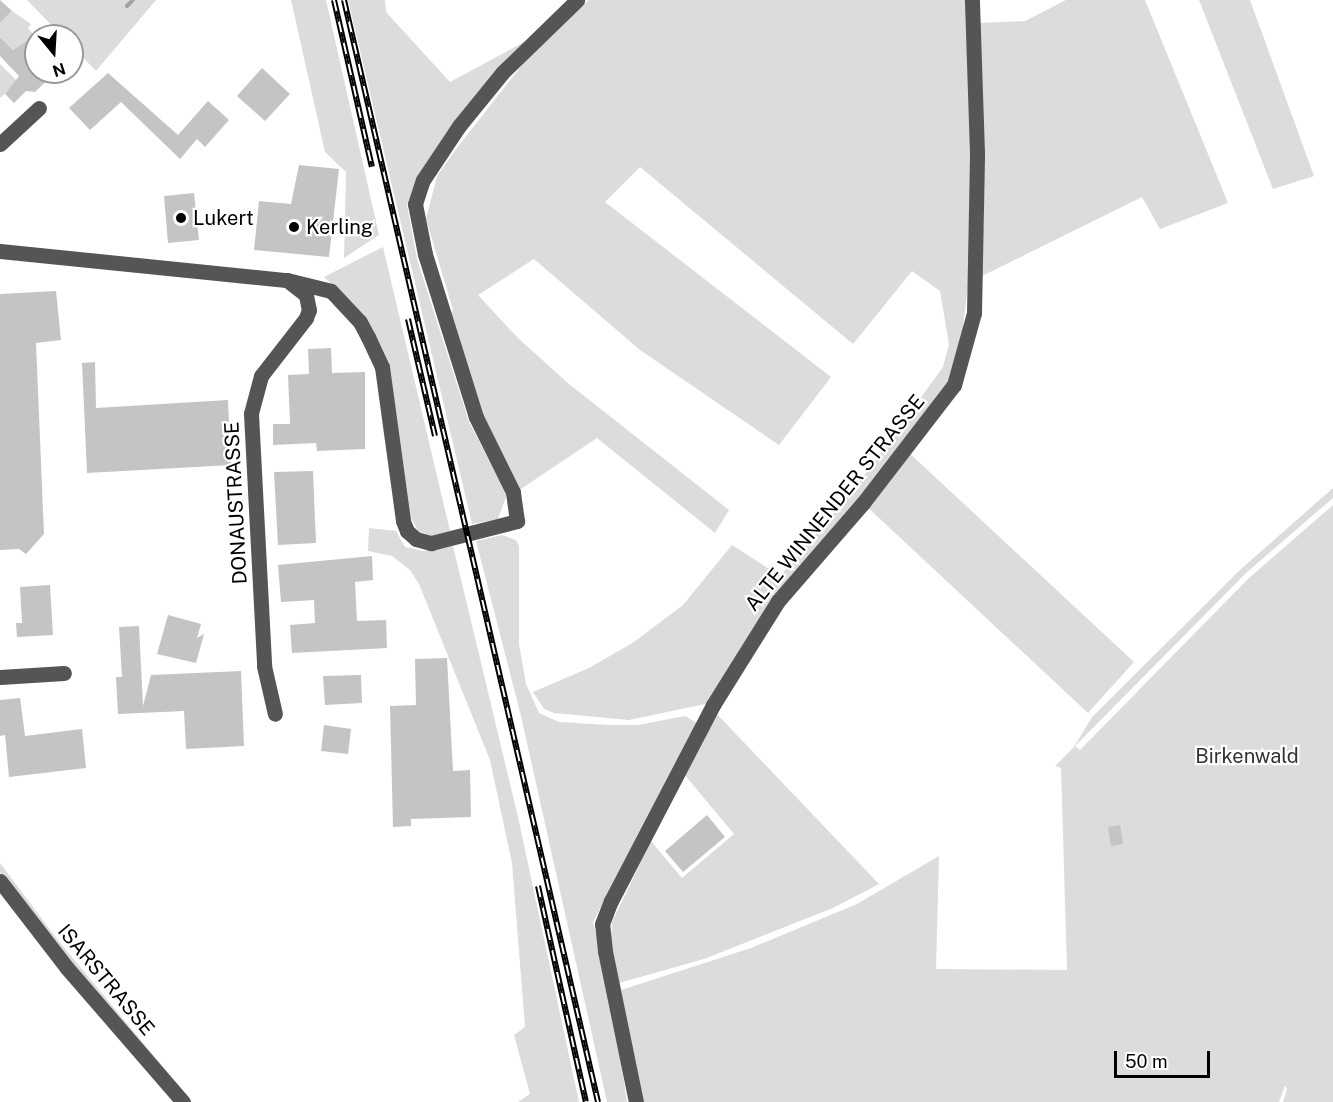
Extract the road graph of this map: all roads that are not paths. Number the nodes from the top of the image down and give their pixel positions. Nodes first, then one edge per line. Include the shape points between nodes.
1 (577, 0) edge
2 (972, 0) edge
3 (39, 108) dead end
4 (0, 144) edge
5 (0, 251) edge
6 (287, 280) junction
7 (64, 673) dead end
8 (0, 677) edge
9 (275, 714) dead end
10 (0, 881) edge
11 (183, 1102) edge
12 (636, 1102) edge

1 - 6 street via 502,73 459,126 423,180 415,204 425,254 476,417 517,506 518,521 431,543 416,539 403,521 382,367 360,322 331,291
2 - 12 street, ALTE WINNENDER STRASSE via 977,153 974,313 954,385 863,503 778,601 713,705 610,901 602,924 605,951
3 - 4 street
5 - 6 street
6 - 9 street, DONAUSTRASSE via 306,295 309,310 261,376 251,414 264,666
7 - 8 street
10 - 11 street, ISARSTRASSE via 67,968

